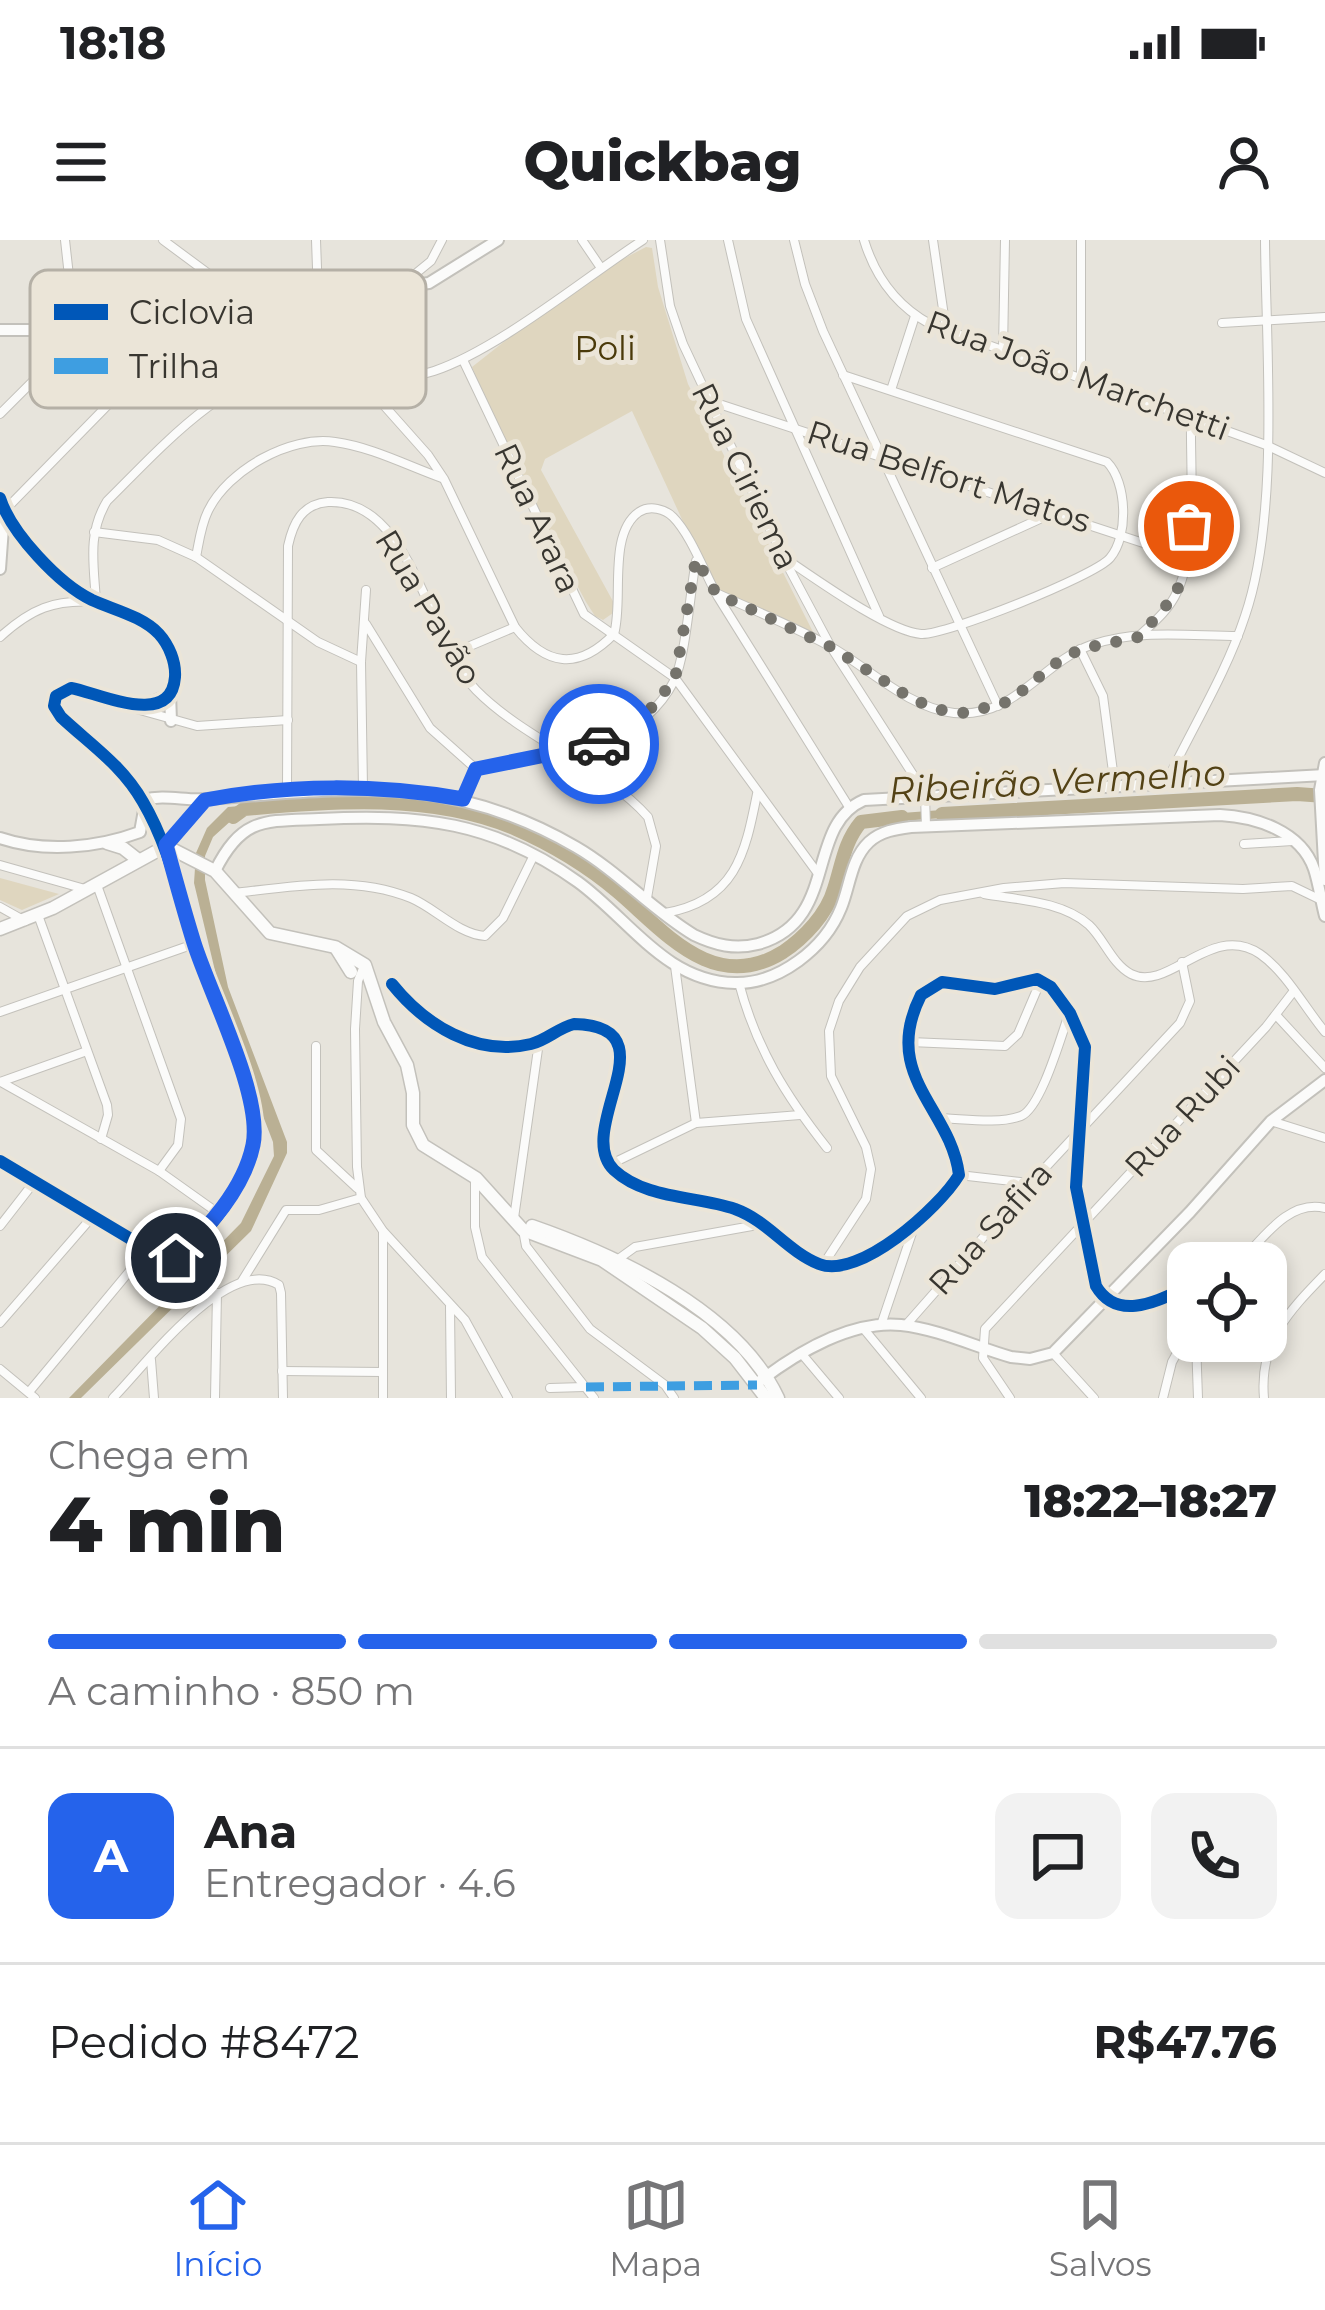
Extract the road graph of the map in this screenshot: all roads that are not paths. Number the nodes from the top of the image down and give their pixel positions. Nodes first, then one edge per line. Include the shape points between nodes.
1 (64, 240) edge
2 (163, 240) edge
3 (316, 240) edge
4 (442, 240) edge
5 (498, 240) edge
6 (582, 240) edge
7 (643, 240) edge
8 (660, 240) edge
9 (728, 240) edge
10 (794, 240) edge
11 (864, 240) edge
12 (933, 240) edge
13 (1005, 240) edge
14 (1081, 240) edge
15 (1265, 240) edge
16 (601, 268) junction
17 (68, 270) edge
18 (203, 270) edge
19 (317, 270) edge
20 (420, 270) edge
21 (426, 281) edge
22 (915, 316) junction
23 (1325, 317) edge
24 (1266, 322) junction
25 (1222, 323) dead end
26 (946, 332) junction
27 (1004, 350) junction
28 (464, 360) junction
29 (426, 373) edge
30 (843, 375) junction
31 (1082, 376) junction
32 (30, 384) edge
33 (891, 390) junction
34 (710, 401) junction
35 (102, 408) edge
36 (209, 408) edge
37 (388, 408) edge
38 (0, 414) edge
39 (1190, 419) junction
40 (795, 426) junction
41 (1266, 446) junction
42 (880, 455) junction
43 (1325, 473) edge
44 (444, 479) junction
45 (2, 504) edge
46 (1056, 512) junction
47 (94, 532) junction
48 (1121, 532) junction
49 (21, 536) junction
50 (2, 542) edge
51 (1186, 556) junction
52 (196, 557) junction
53 (783, 557) junction
54 (696, 559) junction
55 (932, 568) junction
56 (0, 569) edge
57 (366, 590) dead end
58 (716, 593) junction
59 (96, 602) junction
60 (879, 617) junction
61 (289, 618) junction
62 (364, 620) junction
63 (959, 626) junction
64 (515, 627) junction
65 (614, 634) junction
66 (1238, 636) junction
67 (0, 637) edge
68 (1139, 637) junction
69 (831, 647) junction
70 (1080, 649) junction
71 (451, 654) junction
72 (361, 662) junction
73 (675, 679) junction
74 (170, 693) junction
75 (122, 705) junction
76 (998, 706) junction
77 (288, 720) junction
78 (171, 721) junction
79 (560, 754) junction
80 (476, 769) junction
81 (1324, 771) edge
82 (1165, 784) junction
83 (363, 788) junction
84 (1115, 789) junction
85 (287, 790) junction
86 (757, 794) junction
87 (925, 798) junction
88 (463, 799) junction
89 (142, 800) junction
90 (205, 800) junction
91 (849, 807) junction
92 (926, 825) junction
93 (0, 838) edge
94 (1293, 841) junction
95 (107, 843) junction
96 (1244, 844) dead end
97 (166, 845) junction
98 (534, 855) junction
99 (137, 859) junction
100 (0, 865) edge
101 (211, 868) junction
102 (820, 876) junction
103 (1325, 880) edge
104 (92, 887) junction
105 (233, 893) junction
106 (976, 893) junction
107 (647, 898) junction
108 (1321, 900) junction
109 (0, 908) edge
110 (664, 913) junction
111 (1325, 916) edge
112 (32, 918) junction
113 (0, 929) edge
114 (194, 944) junction
115 (335, 947) junction
116 (353, 955) junction
117 (1182, 962) junction
118 (365, 965) junction
119 (675, 966) junction
120 (128, 967) junction
121 (351, 972) junction
122 (1041, 980) junction
123 (739, 983) junction
124 (392, 984) dead end
125 (65, 989) junction
126 (357, 989) junction
127 (1293, 992) junction
128 (0, 1012) edge
129 (1070, 1013) junction
130 (1276, 1015) junction
131 (1325, 1032) edge
132 (539, 1042) junction
133 (910, 1042) junction
134 (316, 1046) dead end
135 (87, 1051) junction
136 (1325, 1067) edge
137 (1325, 1080) edge
138 (0, 1082) edge
139 (800, 1114) junction
140 (935, 1118) junction
141 (1271, 1121) junction
142 (696, 1124) junction
143 (1076, 1132) junction
144 (1325, 1138) edge
145 (101, 1139) junction
146 (827, 1148) dead end
147 (0, 1161) edge
148 (609, 1165) junction
149 (159, 1171) junction
150 (958, 1175) junction
151 (476, 1178) junction
152 (35, 1180) junction
153 (1031, 1183) junction
154 (360, 1194) junction
155 (1325, 1208) edge
156 (218, 1213) junction
157 (93, 1216) junction
158 (1082, 1221) junction
159 (915, 1222) junction
160 (519, 1224) junction
161 (765, 1224) junction
162 (0, 1226) edge
163 (382, 1231) junction
164 (1260, 1242) edge
165 (148, 1249) junction
166 (823, 1265) junction
167 (621, 1266) junction
168 (1325, 1274) edge
169 (241, 1283) junction
170 (217, 1293) junction
171 (1167, 1296) edge
172 (1106, 1299) junction
173 (450, 1306) junction
174 (0, 1323) edge
175 (881, 1324) junction
176 (906, 1325) junction
177 (863, 1328) junction
178 (722, 1345) junction
179 (981, 1348) junction
180 (801, 1353) junction
181 (1053, 1353) junction
182 (152, 1360) junction
183 (1174, 1362) edge
184 (1196, 1362) edge
185 (0, 1369) edge
186 (282, 1372) junction
187 (383, 1372) junction
188 (768, 1375) junction
189 (586, 1387) junction
190 (550, 1388) dead end
191 (763, 1394) edge
192 (32, 1395) edge
193 (113, 1398) edge
194 (154, 1398) edge
195 (215, 1398) edge
196 (283, 1398) edge
197 (383, 1398) edge
198 (451, 1398) edge
199 (508, 1398) edge
200 (595, 1398) edge
201 (674, 1398) edge
202 (778, 1398) edge
203 (839, 1398) edge
204 (921, 1398) edge
205 (1010, 1398) edge
206 (1094, 1398) edge
207 (1163, 1398) edge
208 (1198, 1398) edge
209 (1264, 1398) edge

1 - 17 street
2 - 18 street
3 - 19 street
4 - 20 street
5 - 21 main road
6 - 16 street
7 - 16 street
8 - 34 street, Rua Ciriema via 674,319
9 - 40 street via 746,320
10 - 30 street
11 - 22 street, Rua João Marchetti via 877,273
12 - 26 street
13 - 27 street
14 - 31 street
15 - 24 street
16 - 28 street
22 - 26 street, Rua João Marchetti
22 - 33 street
23 - 24 street
24 - 25 street
24 - 41 street
26 - 27 street, Rua João Marchetti
27 - 31 street, Rua João Marchetti
28 - 29 street
28 - 65 street, Rua Arara via 572,595
30 - 33 street
30 - 42 street
31 - 39 street, Rua João Marchetti
32 - 38 street
33 - 48 street via 1107,462 1120,481
34 - 40 street, Rua Belfort Matos
34 - 53 street, Rua Ciriema
35 - 45 street
36 - 47 street via 107,501
37 - 44 street
39 - 41 street, Rua João Marchetti
39 - 51 street
40 - 42 street, Rua Belfort Matos
40 - 60 street
41 - 43 street, Rua João Marchetti
41 - 66 street via 1261,545
42 - 46 street, Rua Belfort Matos
42 - 55 street
44 - 52 street via 338,442 286,447 212,504
44 - 64 street
45 - 49 main road
45 - 50 main road
46 - 48 street, Rua Belfort Matos
46 - 55 street
47 - 52 street via 158,539
47 - 59 street
48 - 51 street, Rua Belfort Matos
48 - 63 street via 1100,566
49 - 50 main road
49 - 59 main road
50 - 56 main road
51 - 68 street via 1177,593
52 - 61 street
53 - 60 street
53 - 69 street, Rua Ciriema
54 - 58 street
54 - 65 street via 671,516 648,508 638,514 619,557
54 - 73 street
55 - 63 street
57 - 62 street
58 - 69 street
58 - 91 street
59 - 67 street via 44,605
59 - 74 main road via 160,636 175,666
60 - 63 street via 916,633
61 - 71 street, Rua Pavão via 287,552 296,521 313,505 340,503 376,520 396,542
61 - 72 street
61 - 77 street, Rua Pavão
62 - 72 street
62 - 80 street via 430,728
63 - 76 street
64 - 65 street via 556,659 594,653
64 - 71 street
65 - 73 street, Rua Arara
66 - 68 street
66 - 82 street
68 - 70 street
69 - 76 street via 931,707 966,713
69 - 87 street, Rua Ciriema
70 - 76 street
70 - 84 street via 1108,716
71 - 79 street, Rua Pavão via 489,701
72 - 83 street
73 - 79 street via 626,732
73 - 86 street, Rua Arara
74 - 75 main road
74 - 78 main road
75 - 78 street
75 - 89 main road via 71,688 54,700
77 - 78 street
77 - 85 street, Rua Pavão
79 - 80 street
79 - 107 street, Rua Pavão via 651,823 656,846
80 - 88 street
81 - 82 main road
81 - 103 main road
82 - 84 main road
83 - 85 main road
83 - 88 main road
84 - 87 main road
85 - 90 main road
86 - 102 street, Rua Arara
86 - 110 street via 746,848 730,877 708,898
87 - 91 main road via 873,798
87 - 92 street, Rua Ciriema
88 - 107 main road via 578,848
89 - 90 main road
89 - 95 main road via 143,828
89 - 97 main road
90 - 97 main road
91 - 102 main road
92 - 94 main road via 1220,815 1260,820
92 - 123 main road via 870,841 822,939 778,972
93 - 95 main road via 49,847
94 - 96 street
94 - 108 main road via 1312,863
95 - 99 main road
97 - 99 main road
97 - 101 main road
97 - 114 street
98 - 101 main road via 434,819 376,816 264,822 238,833
98 - 105 street via 503,918 485,936 415,900 354,884
98 - 119 main road via 582,885
99 - 104 main road
100 - 104 street
101 - 105 main road
102 - 110 main road via 793,925 753,945 705,940
104 - 112 main road
104 - 120 street
105 - 115 main road via 276,936
106 - 108 street via 1159,883 1292,886
106 - 117 street via 1065,910 1136,976
106 - 166 street via 931,903 897,924 860,967 833,1017 831,1076 866,1147 871,1176 861,1208
107 - 110 main road
108 - 111 main road
109 - 112 street
112 - 113 main road
112 - 125 street
114 - 120 street
114 - 156 street via 254,1123 243,1174
115 - 116 main road
115 - 121 main road
116 - 118 main road
116 - 121 street
117 - 127 street via 1243,946 1264,957
117 - 143 street, Rua Safira via 1186,1015
118 - 126 street
118 - 151 main road via 411,1075 416,1136
119 - 123 main road
119 - 142 street
120 - 125 street
120 - 149 street via 182,1119 178,1145
121 - 126 street
122 - 129 street
122 - 133 street via 1010,1044
122 - 133 street via 995,989 930,986 917,1003
123 - 139 street via 761,1051
124 - 132 street via 450,1034
125 - 128 street
125 - 135 street
126 - 154 street
127 - 130 street, Rua Rubi
127 - 131 street
129 - 140 street via 1027,1113
129 - 143 street via 1086,1054
130 - 136 street
130 - 158 street, Rua Rubi
132 - 148 street via 584,1024 617,1046 621,1071 601,1132
132 - 160 street
133 - 140 street via 912,1073
134 - 154 street via 317,1152
135 - 138 street
135 - 145 street via 107,1105
137 - 141 main road
138 - 145 street
139 - 142 street
139 - 146 street
140 - 150 street
141 - 144 street
141 - 172 main road
142 - 148 street
143 - 153 street, Rua Safira
143 - 158 street
145 - 149 street
147 - 152 street
148 - 161 street via 638,1185
149 - 156 street
150 - 153 street
150 - 159 street
151 - 160 main road
151 - 189 street via 482,1257
152 - 157 street
152 - 162 street
153 - 176 street, Rua Safira
154 - 163 street
154 - 169 street via 319,1210 286,1210
155 - 164 street via 1292,1211
156 - 165 street via 178,1256
157 - 165 street
157 - 174 street
158 - 172 street
158 - 179 street, Rua Rubi via 986,1329
159 - 166 street via 855,1262
159 - 175 street
160 - 167 main road
160 - 201 street via 526,1246 590,1329
161 - 166 street
161 - 167 street via 646,1245
163 - 173 street
163 - 187 street
165 - 192 street
167 - 178 main road
167 - 188 main road via 711,1321
168 - 209 street via 1272,1338
169 - 170 street
169 - 186 street via 269,1279 280,1286
170 - 182 street
170 - 195 street
171 - 172 street via 1139,1307
172 - 181 main road
173 - 198 street
173 - 199 street
175 - 176 main road
175 - 177 main road
176 - 179 main road
177 - 180 main road
177 - 204 street
178 - 188 main road
178 - 191 main road
179 - 181 main road via 1021,1359
179 - 205 street
180 - 188 main road
180 - 203 street
181 - 206 street
182 - 193 street
182 - 194 street
183 - 207 street
184 - 208 street
185 - 192 street
186 - 187 street
186 - 196 street
187 - 197 street
188 - 191 main road via 760,1380
188 - 202 main road
189 - 190 street
189 - 200 street

